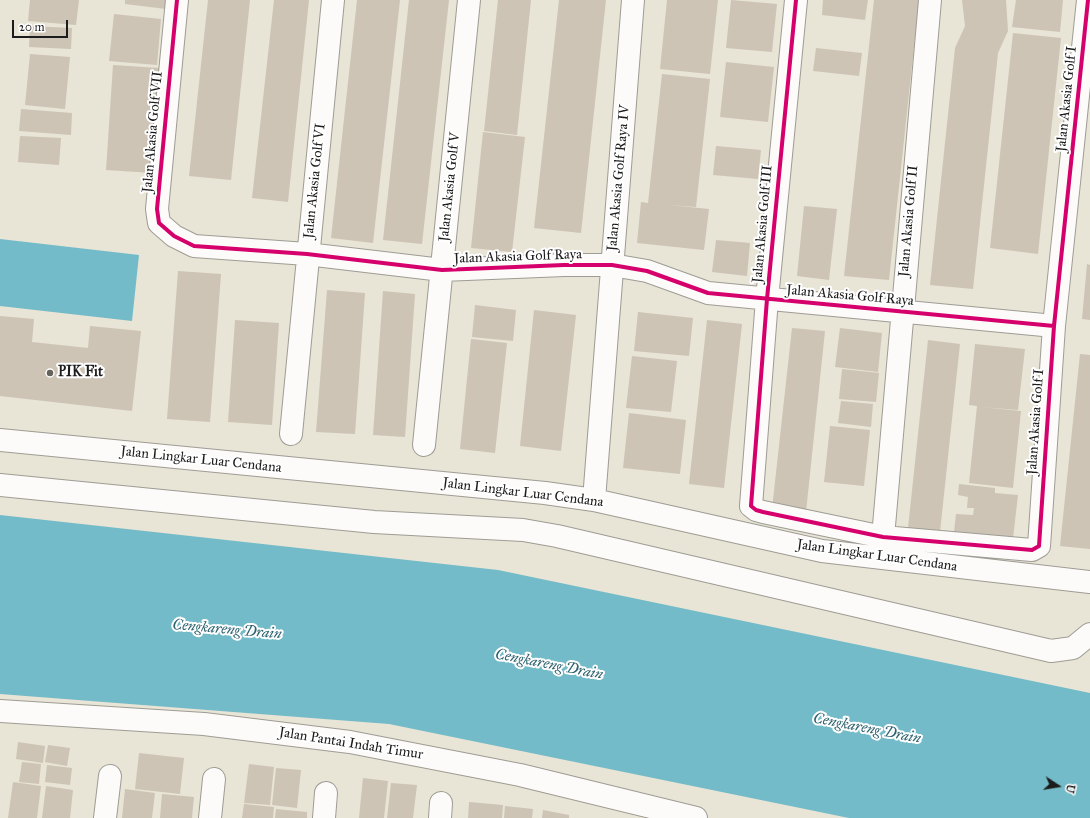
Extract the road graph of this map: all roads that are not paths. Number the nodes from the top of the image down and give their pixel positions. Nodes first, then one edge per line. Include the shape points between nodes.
1 (176, 0) edge
2 (333, 0) edge
3 (469, 0) edge
4 (633, 0) edge
5 (796, 0) edge
6 (930, 0) edge
7 (1088, 0) edge
8 (194, 246) joint
9 (307, 254) junction
10 (612, 265) junction
11 (442, 270) junction
12 (767, 299) junction
13 (902, 312) junction
14 (1054, 326) junction
15 (291, 434) dead end
16 (0, 440) edge
17 (424, 445) dead end
18 (0, 484) edge
19 (751, 499) joint
20 (594, 500) junction
21 (883, 537) junction
22 (1090, 582) edge
23 (1090, 634) edge
24 (0, 711) edge
25 (110, 776) dead end
26 (214, 779) dead end
27 (326, 793) dead end
28 (105, 818) edge
29 (210, 818) edge
30 (324, 818) edge
31 (696, 818) edge

1 - 8 street, Jalan Akasia Golf VII via 157,209 159,223 174,236
2 - 9 street, Jalan Akasia Golf VI
3 - 11 street, Jalan Akasia Golf V
4 - 10 street, Jalan Akasia Golf Raya IV
5 - 12 street, Jalan Akasia Golf III
6 - 13 street, Jalan Akasia Golf II
7 - 14 street, Jalan Akasia Golf I
8 - 9 street, Jalan Akasia Golf Raya
9 - 11 street, Jalan Akasia Golf Raya
9 - 15 street, Jalan Akasia Golf VI
10 - 11 street, Jalan Akasia Golf Raya
10 - 12 street, Jalan Akasia Golf Raya via 647,271 708,293
10 - 20 street, Jalan Akasia Golf Raya IV
11 - 17 street, Jalan Akasia Golf V
12 - 13 street, Jalan Akasia Golf Raya
12 - 19 street, Jalan Akasia Golf III
13 - 14 street, Jalan Akasia Golf Raya
13 - 21 street, Jalan Akasia Golf II
14 - 21 street, Jalan Akasia Golf I via 1039,546 1032,550
16 - 20 street, Jalan Lingkar Luar Cendana via 546,493
18 - 23 street via 374,522 523,530 1051,651 1073,648
19 - 21 street, Jalan Akasia Golf I via 751,506 756,510
20 - 22 street, Jalan Lingkar Luar Cendana via 822,551
24 - 31 street, Jalan Pantai Indah Timur via 204,724 350,742 520,775
25 - 28 street
26 - 29 street
27 - 30 street

